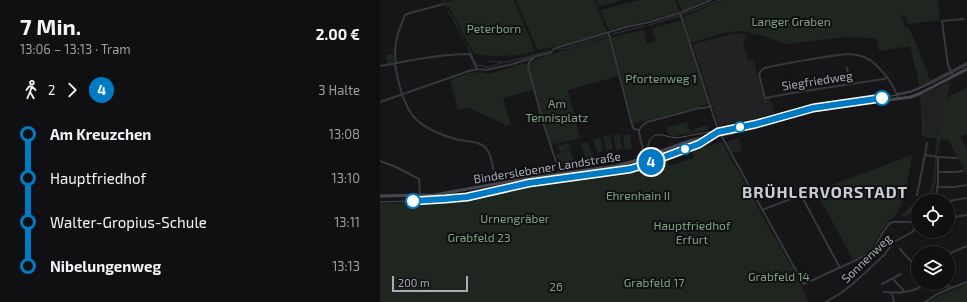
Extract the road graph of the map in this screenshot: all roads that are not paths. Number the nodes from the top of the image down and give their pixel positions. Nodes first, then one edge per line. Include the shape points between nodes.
1 (711, 0) edge
2 (444, 4) dead end
3 (680, 13) junction
4 (964, 19) dead end
5 (608, 33) junction
6 (537, 56) junction
7 (967, 63) edge
8 (395, 64) junction
9 (380, 66) edge
10 (847, 68) dead end
11 (477, 69) junction
12 (967, 69) edge
13 (951, 71) junction
14 (953, 76) junction
15 (886, 77) junction
16 (850, 84) junction
17 (402, 94) junction
18 (897, 94) junction
19 (898, 99) junction
20 (380, 102) edge
21 (711, 106) junction
22 (639, 130) junction
23 (732, 133) junction
24 (721, 135) junction
25 (927, 143) dead end
26 (926, 155) junction
27 (645, 158) junction
28 (938, 158) junction
29 (957, 158) dead end
30 (380, 161) edge
31 (963, 171) dead end
32 (938, 172) junction
33 (560, 174) junction
34 (497, 183) junction
35 (967, 184) edge
36 (938, 187) junction
37 (917, 194) edge
38 (936, 194) edge
39 (380, 196) edge
40 (420, 196) junction
41 (967, 198) edge
42 (955, 201) edge
43 (762, 210) junction
44 (967, 215) edge
45 (955, 217) edge
46 (911, 222) edge
47 (911, 233) edge
48 (967, 246) edge
49 (900, 249) dead end
50 (955, 251) edge
51 (911, 261) edge
52 (840, 268) junction
53 (901, 274) dead end
54 (893, 279) junction
55 (967, 282) edge
56 (882, 284) dead end
57 (955, 286) edge
58 (911, 290) edge
59 (946, 290) edge
60 (904, 291) junction
61 (884, 292) dead end
62 (892, 293) junction
63 (826, 302) edge
64 (894, 302) edge
65 (925, 302) edge

1 - 3 street
2 - 8 street via 407,14 397,38
3 - 5 street
3 - 21 street
4 - 13 street via 942,21
5 - 6 street via 555,48 550,53
5 - 22 street via 632,125 634,129
6 - 11 street via 497,68
6 - 33 street via 529,62 528,67
7 - 13 street
8 - 9 street
8 - 11 street via 470,54
8 - 17 street
10 - 16 street
11 - 17 street
12 - 14 main road, Binderslebener Landstraße
13 - 14 street
13 - 18 street via 912,91
14 - 19 main road, Binderslebener Landstraße via 921,93
15 - 16 street, Siegfriedweg
15 - 16 street, Siegfriedweg via 872,61 848,54 764,68 759,74 765,98
15 - 18 street
17 - 20 street
17 - 34 street via 412,114 429,128 445,136 484,146 490,156
18 - 19 street
19 - 23 main road, Binderslebener Landstraße via 810,112
21 - 22 street via 647,122
21 - 23 street via 719,130
22 - 27 street
23 - 24 main road, Binderslebener Landstraße
24 - 27 main road, Binderslebener Landstraße via 679,144
24 - 43 street
25 - 26 street
26 - 28 street
26 - 37 street
27 - 33 main road, Binderslebener Landstraße via 624,165
28 - 29 street
28 - 32 street
30 - 40 street via 419,179
31 - 32 street
32 - 36 street
33 - 34 main road, Binderslebener Landstraße
34 - 40 main road, Binderslebener Landstraße
35 - 36 street
36 - 38 street
39 - 40 main road, Binderslebener Landstraße
41 - 42 street
43 - 52 street via 801,195
43 - 52 street via 802,283 806,284
44 - 45 street
46 - 52 street via 889,224 872,252
47 - 63 street, Sonnenweg via 894,242 855,282
48 - 50 street
49 - 51 street
53 - 54 street
54 - 56 street
54 - 60 street
55 - 57 street
58 - 60 street
59 - 65 street
60 - 62 street
61 - 62 street
62 - 64 street

